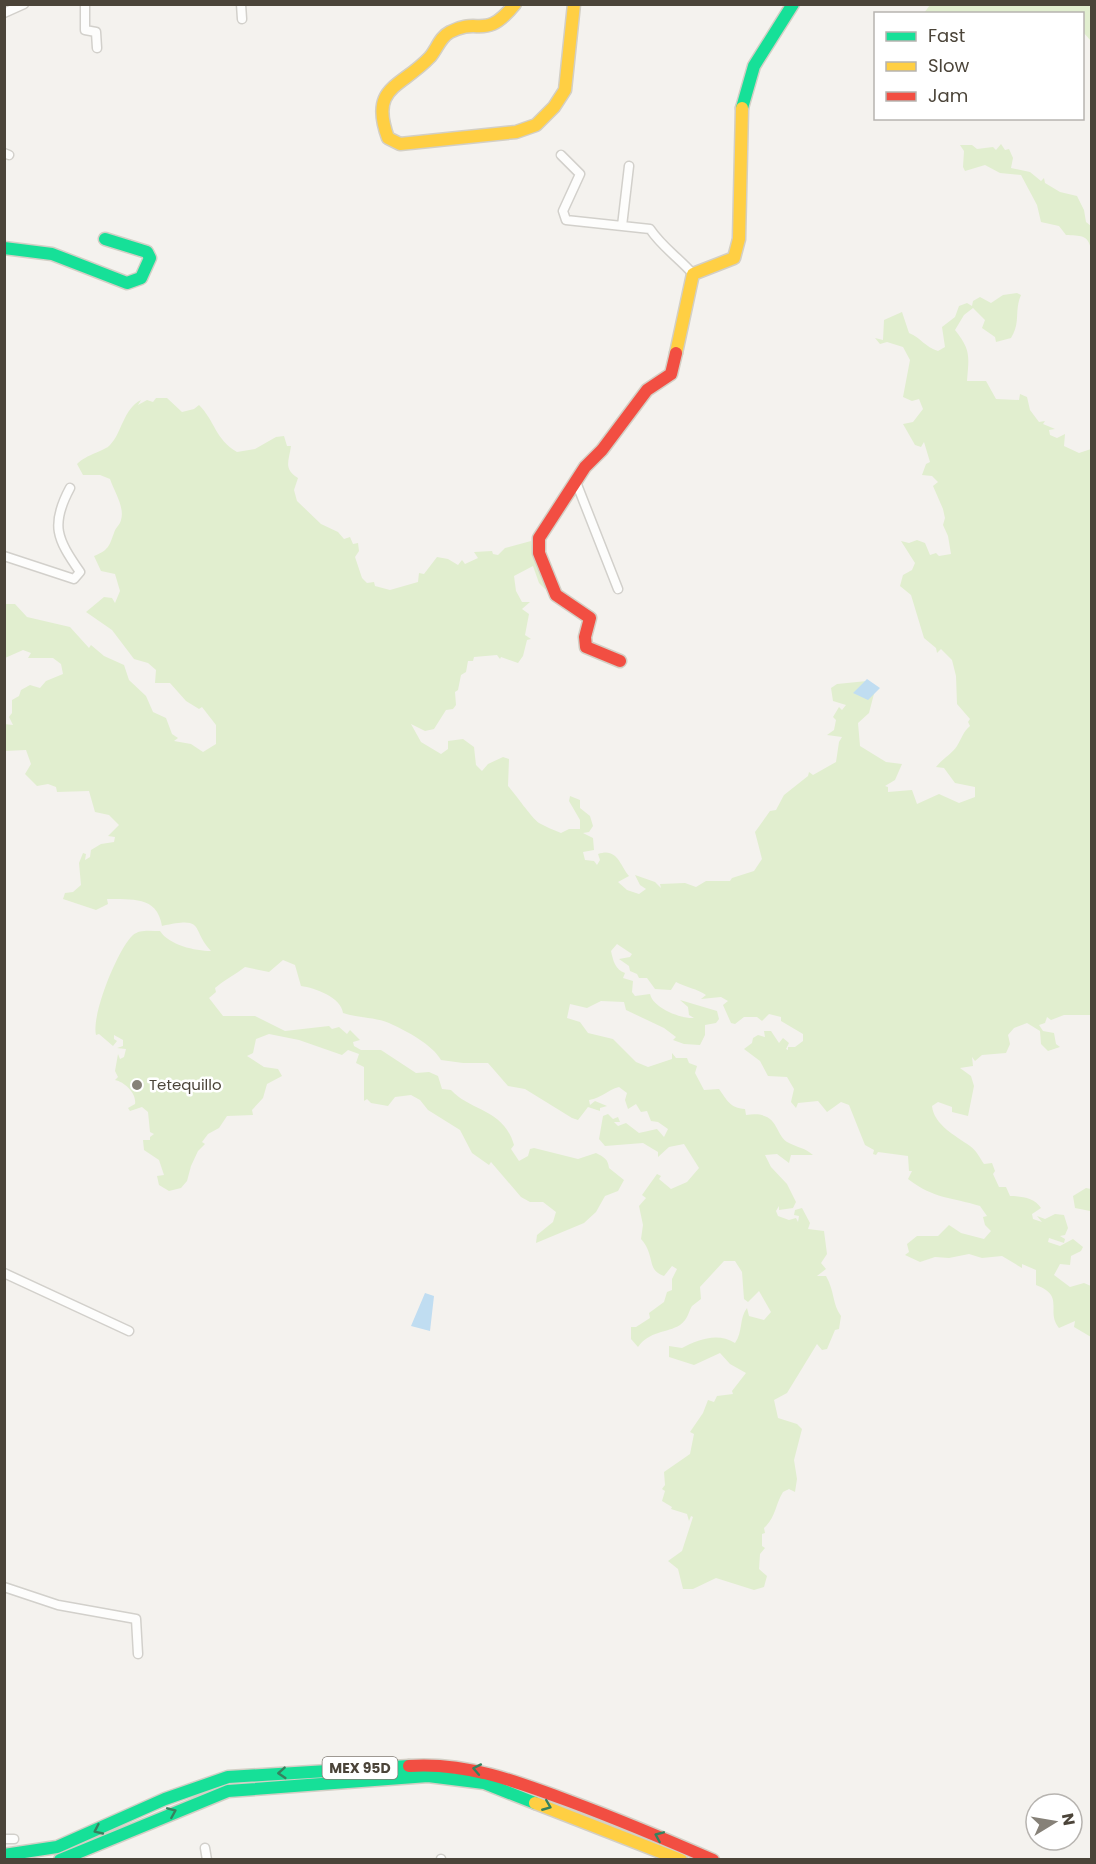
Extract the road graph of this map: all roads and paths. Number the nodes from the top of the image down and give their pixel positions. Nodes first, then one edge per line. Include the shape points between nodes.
1 (24, 4) edge
2 (85, 4) edge
3 (241, 4) edge
4 (515, 4) edge
5 (574, 4) edge
6 (793, 4) edge
7 (4, 13) edge
8 (242, 19) dead end
9 (97, 48) dead end
10 (561, 155) dead end
11 (629, 166) dead end
12 (622, 226) junction
13 (105, 239) dead end
14 (4, 248) edge
15 (693, 274) junction
16 (576, 482) junction
17 (70, 488) dead end
18 (4, 556) edge
19 (618, 589) dead end
20 (620, 662) dead end
21 (4, 1273) edge
22 (129, 1331) dead end
23 (4, 1587) edge
24 (138, 1654) dead end
25 (4, 1839) edge
26 (14, 1839) dead end
27 (205, 1848) dead end
28 (4, 1855) edge
29 (60, 1860) edge
30 (207, 1860) edge
31 (681, 1860) edge
32 (713, 1860) edge

1 - 7 street
2 - 9 street via 85,30 96,32
3 - 8 street
4 - 5 main road via 502,22 492,27 448,32 429,58 386,91 380,110 388,138 400,144 516,132 536,125 565,90
6 - 15 main road via 754,66 742,107 740,240 734,258
10 - 12 street via 580,174 563,211 566,220
11 - 12 street
12 - 15 street via 650,229 663,248 675,254
13 - 14 main road via 147,252 150,258 141,278 127,283 50,254 23,247
15 - 16 main road via 671,374 647,390
16 - 19 street
16 - 20 main road via 539,538 539,554 556,595 590,618 585,648
17 - 18 street via 60,507 57,529 80,572 74,579
21 - 22 street
23 - 24 street via 58,1605 136,1619
25 - 26 street
27 - 30 street
32 -> 28 main road, MEX 95D via 511,1779 466,1767 433,1764 228,1777 165,1799 57,1847
29 -> 31 main road, MEX 95D via 228,1791 428,1776 484,1783

